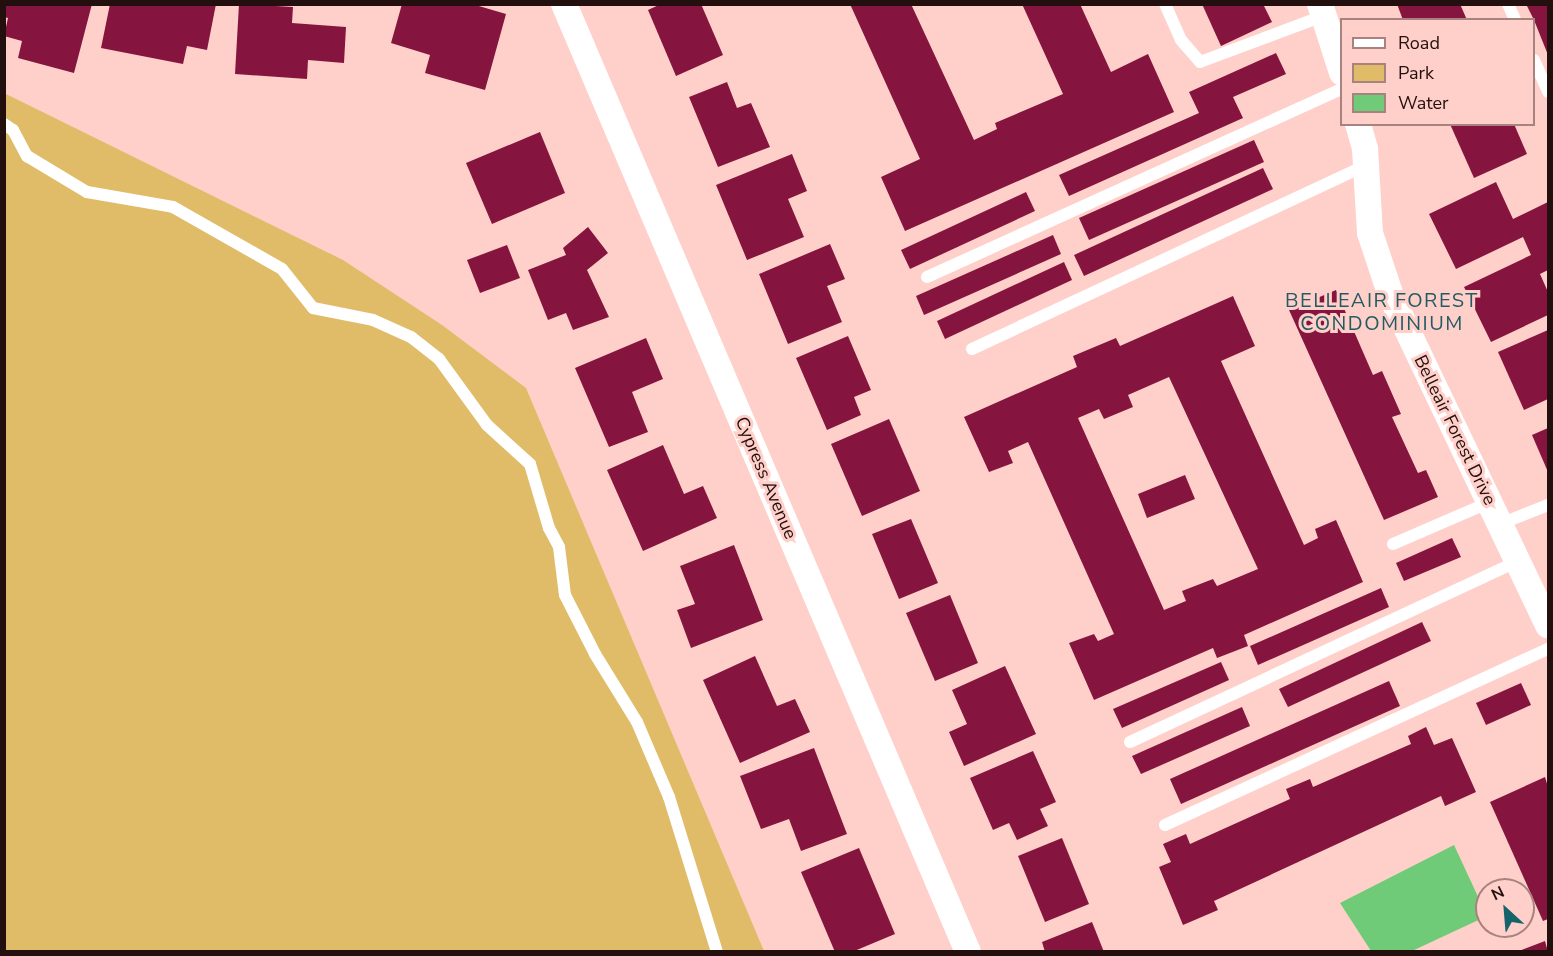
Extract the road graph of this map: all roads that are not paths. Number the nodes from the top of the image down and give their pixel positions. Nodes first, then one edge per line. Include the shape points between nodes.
1 (564, 4) edge
2 (1165, 4) edge
3 (1508, 4) edge
4 (1321, 10) edge
5 (1514, 18) edge
6 (1535, 64) edge
7 (1340, 70) edge
8 (1340, 89) edge
9 (1548, 92) edge
10 (4, 124) edge
11 (1358, 126) edge
12 (1366, 165) junction
13 (927, 277) dead end
14 (972, 350) dead end
15 (1548, 505) edge
16 (1495, 513) junction
17 (1393, 544) dead end
18 (1518, 561) junction
19 (1548, 625) edge
20 (1548, 649) edge
21 (1130, 742) dead end
22 (1165, 825) dead end
23 (717, 951) edge
24 (968, 951) edge

1 - 24 street, Cypress Avenue
2 - 4 lane via 1181,40 1200,62
3 - 5 lane
4 - 7 street
6 - 9 lane
8 - 13 lane
10 - 23 lane via 14,130 27,156 87,192 173,207 282,269 313,308 373,320 411,337 439,360 487,424 530,464 549,528 559,547 566,595 595,654 637,722 669,797
11 - 12 street, Belleair Forest Drive
12 - 14 lane
12 - 16 street, Belleair Forest Drive via 1370,233 1391,296
15 - 16 lane
16 - 17 lane
16 - 18 street, Belleair Forest Drive
18 - 19 street, Belleair Forest Drive
18 - 21 lane
20 - 22 lane

